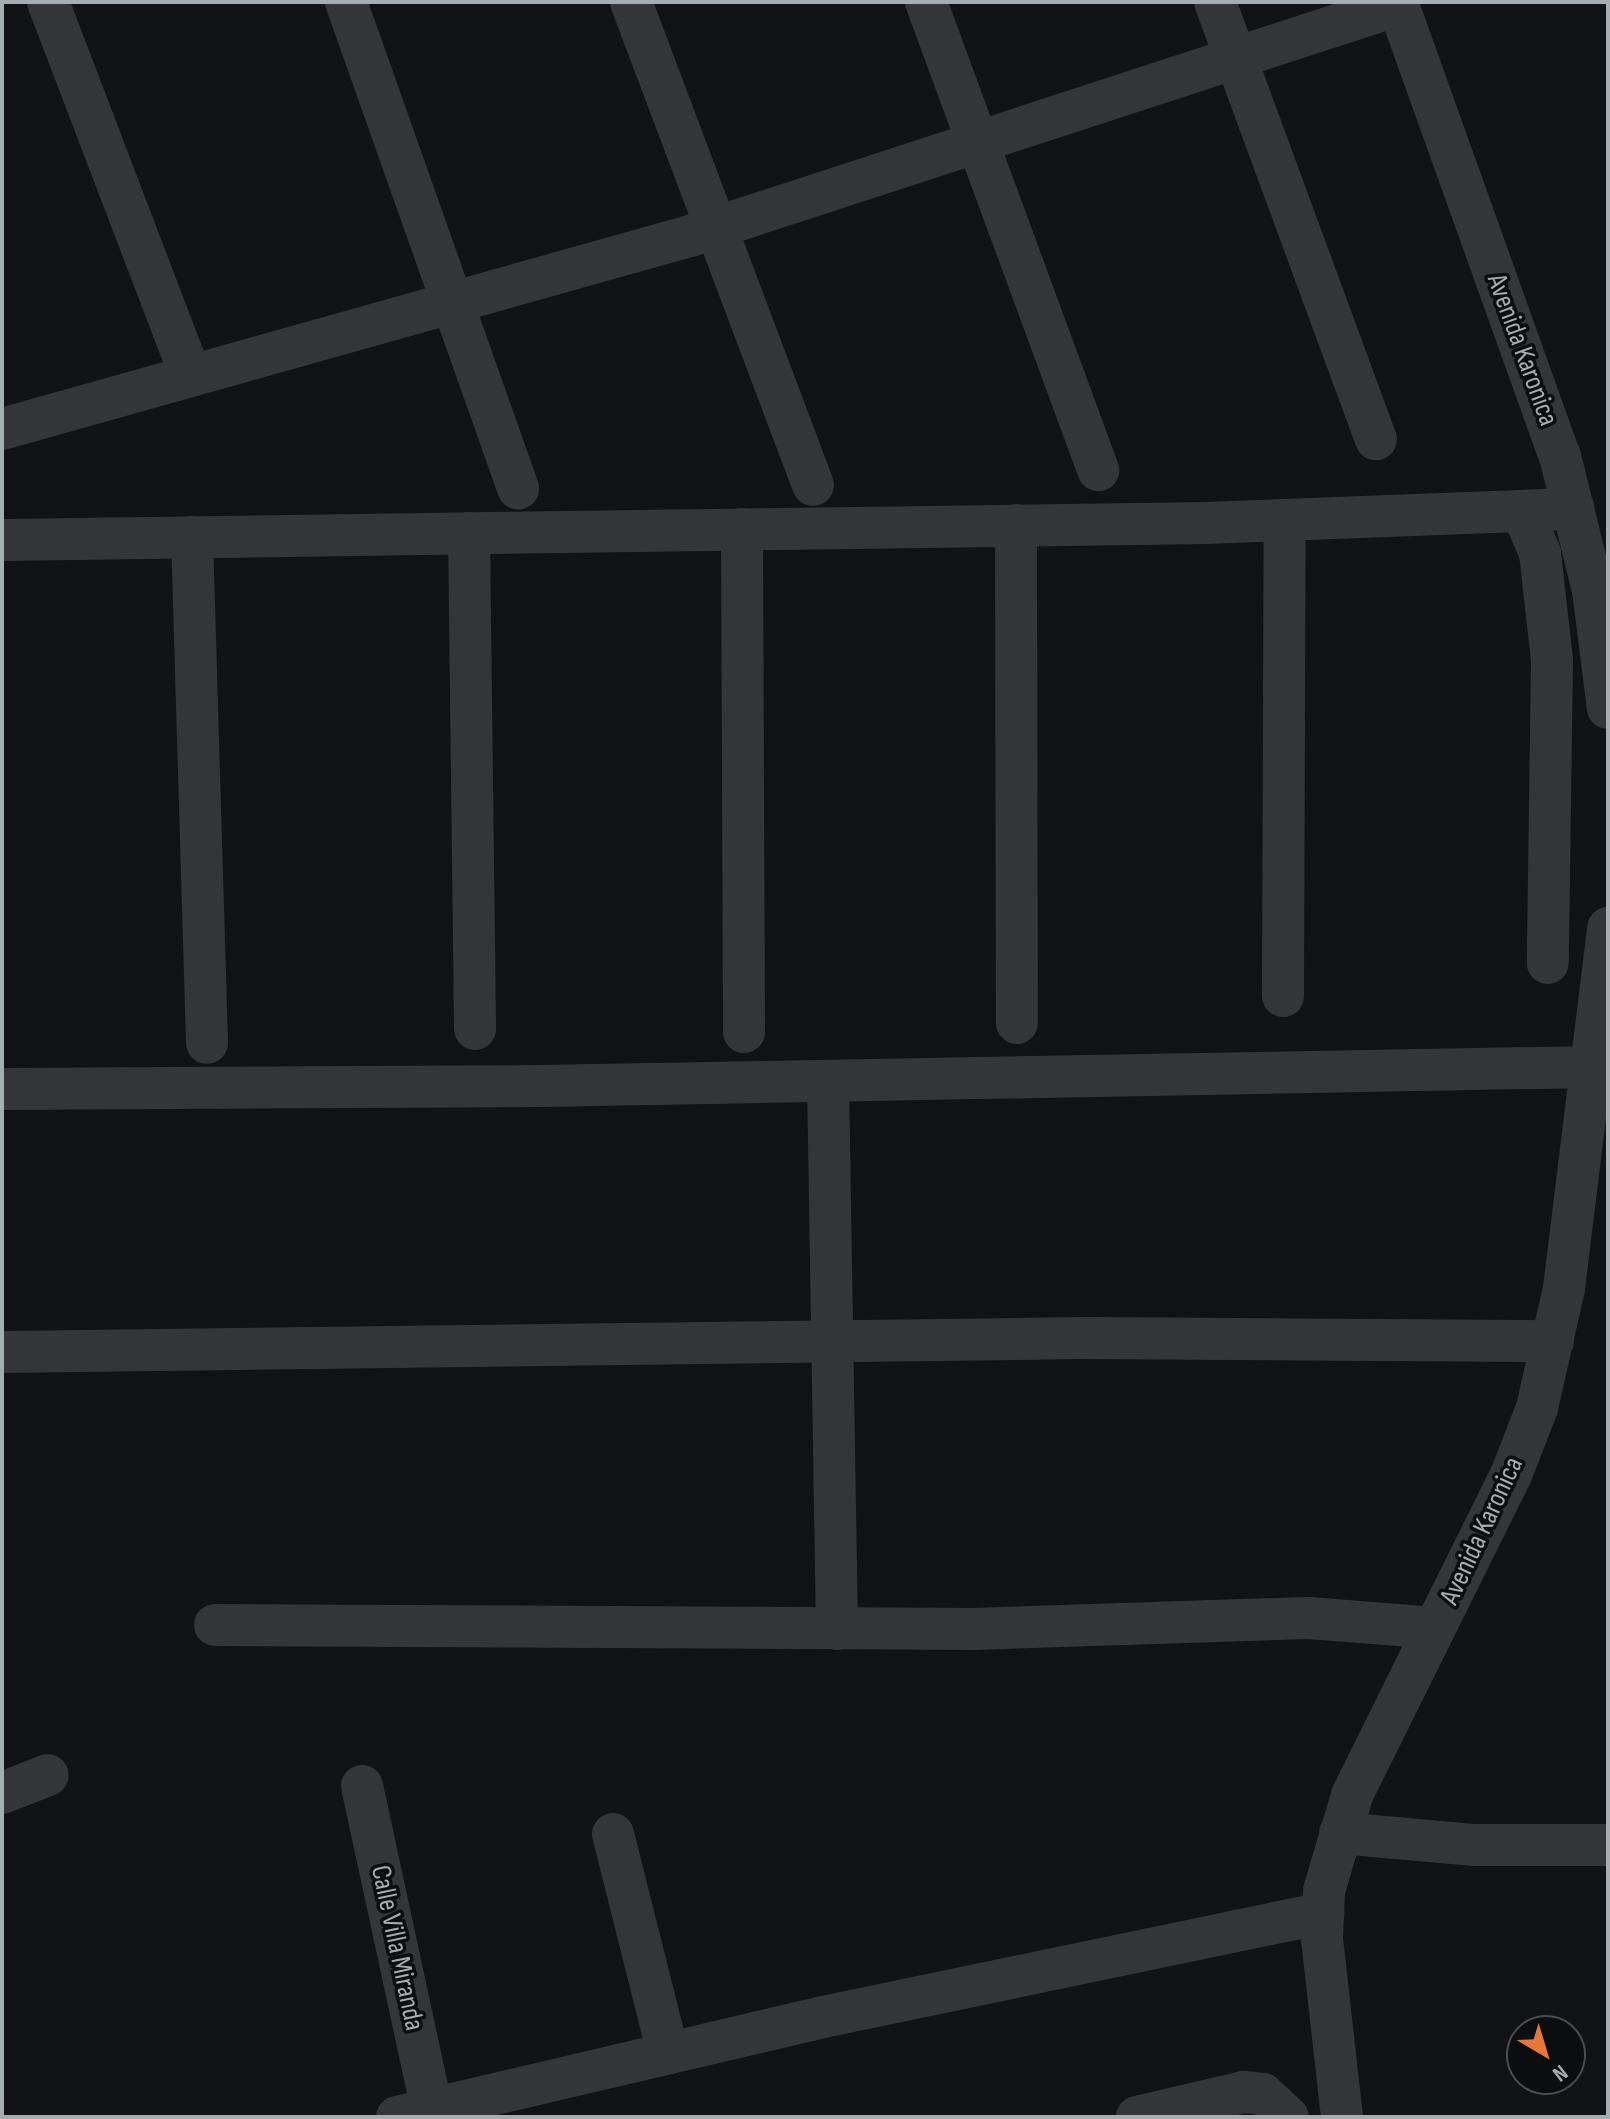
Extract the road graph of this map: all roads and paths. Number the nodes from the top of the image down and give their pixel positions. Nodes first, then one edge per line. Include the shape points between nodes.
1 (48, 2) edge
2 (346, 2) edge
3 (631, 2) edge
4 (926, 2) edge
5 (1215, 2) edge
6 (1398, 4) edge
7 (1237, 58) junction
8 (980, 141) junction
9 (717, 227) junction
10 (455, 302) junction
11 (191, 376) junction
12 (2, 429) edge
13 (1376, 439) dead end
14 (1098, 470) dead end
15 (813, 485) dead end
16 (518, 488) dead end
17 (1574, 509) junction
18 (1522, 511) junction
19 (1285, 520) junction
20 (1016, 525) junction
21 (742, 529) junction
22 (469, 533) junction
23 (192, 537) junction
24 (2, 540) edge
25 (1608, 708) edge
26 (1608, 928) edge
27 (1548, 963) dead end
28 (1283, 996) dead end
29 (1017, 1023) dead end
30 (475, 1029) dead end
31 (744, 1032) dead end
32 (207, 1043) dead end
33 (1591, 1067) junction
34 (828, 1081) junction
35 (2, 1089) edge
36 (831, 1341) junction
37 (1553, 1341) junction
38 (2, 1352) edge
39 (215, 1625) dead end
40 (1435, 1628) junction
41 (837, 1629) junction
42 (48, 1775) dead end
43 (362, 1786) dead end
44 (2, 1793) edge
45 (1340, 1833) junction
46 (613, 1834) dead end
47 (1608, 1845) edge
48 (1323, 1913) junction
49 (668, 2053) junction
50 (414, 2113) edge
51 (1137, 2117) edge
52 (1288, 2117) edge
53 (1342, 2117) edge

1 - 11 street
2 - 10 street
3 - 9 street
4 - 8 street
5 - 7 street
6 - 7 street
6 - 17 street, Avenida Karonica
7 - 8 street
7 - 13 street
8 - 9 street
8 - 14 street
9 - 10 street
9 - 15 street
10 - 11 street
10 - 16 street
11 - 12 street
17 - 18 street
17 - 25 street, Avenida Karonica via 1593,590
18 - 19 street
18 - 27 street via 1540,553 1552,660
19 - 20 street
19 - 28 street
20 - 21 street
20 - 29 street
21 - 22 street
21 - 31 street
22 - 23 street
22 - 30 street
23 - 24 street
23 - 32 street
26 - 33 street, Avenida Karonica
33 - 34 street
33 - 37 street, Avenida Karonica
34 - 35 street
34 - 36 street
36 - 37 street
36 - 38 street
36 - 41 street
37 - 40 street, Avenida Karonica via 1537,1408 1511,1475
39 - 41 street
40 - 41 street via 1309,1618
40 - 45 street, Avenida Karonica via 1352,1795
42 - 44 street
43 - 50 street, Calle Villa Miranda
45 - 47 street via 1475,1845
45 - 48 street, Avenida Karonica
46 - 49 street
48 - 49 street
48 - 53 street, Avenida Karonica via 1330,2045
49 - 50 street
51 - 52 street via 1244,2092 1263,2094

